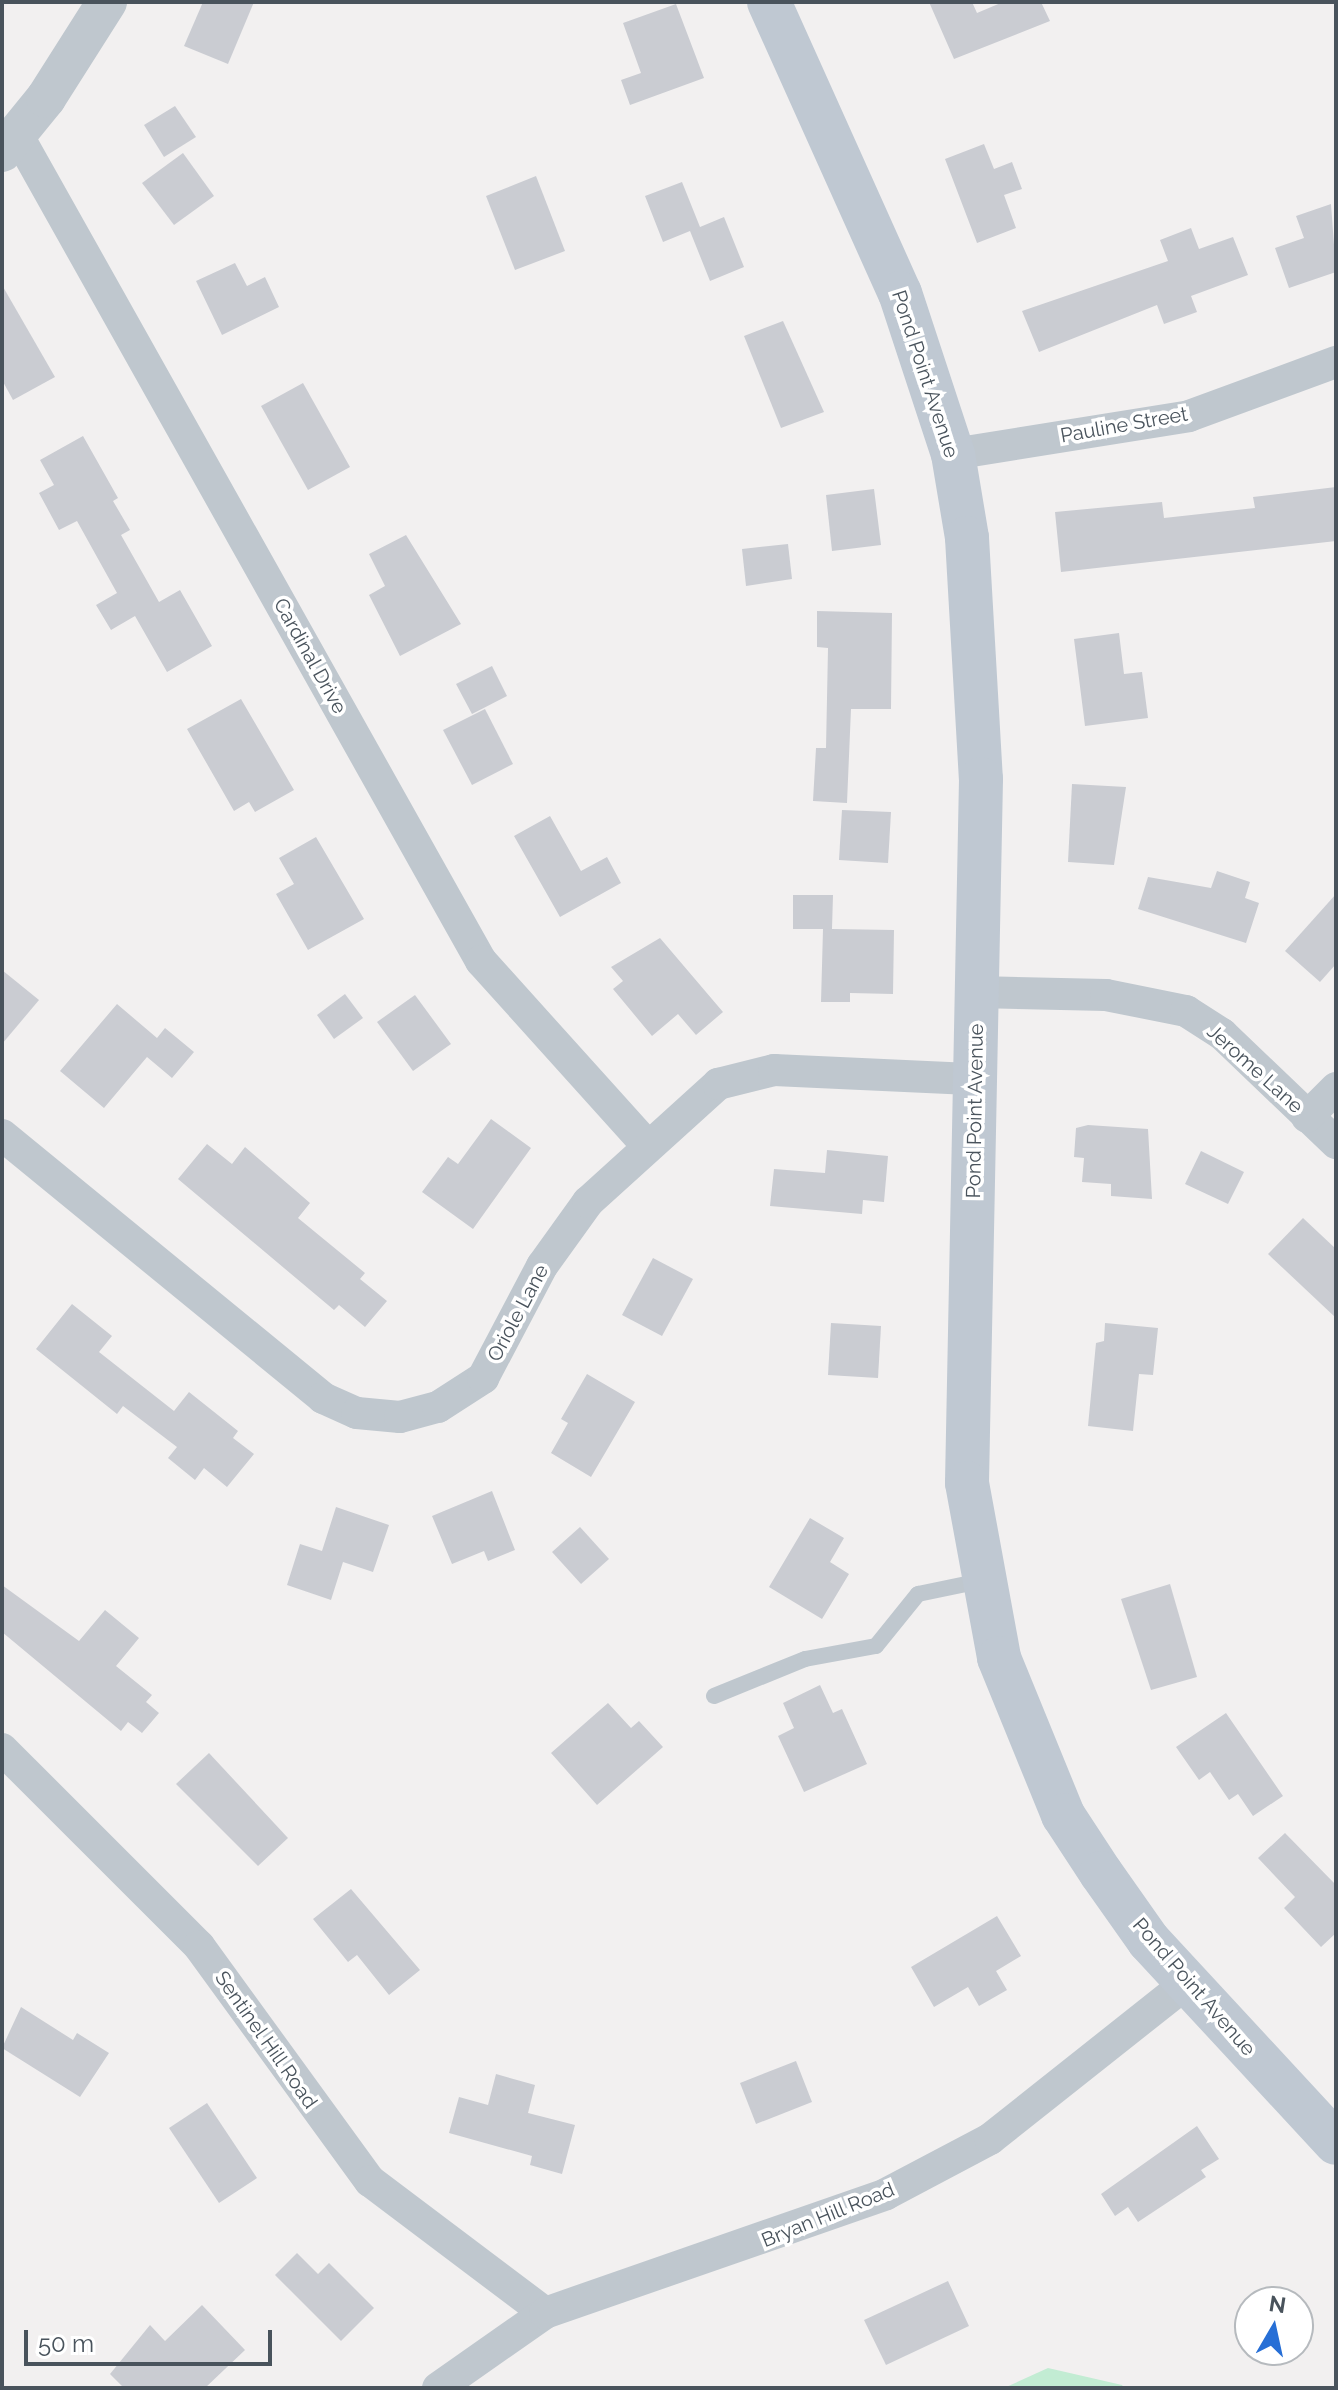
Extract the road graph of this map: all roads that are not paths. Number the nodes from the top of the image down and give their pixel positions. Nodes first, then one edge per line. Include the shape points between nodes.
1 (107, 2) edge
2 (780, 6) edge
3 (10, 144) edge
4 (1336, 362) edge
5 (953, 454) junction
6 (977, 992) junction
7 (976, 1079) junction
8 (1336, 1088) edge
9 (1307, 1117) junction
10 (2, 1135) edge
11 (1336, 1143) edge
12 (646, 1144) junction
13 (981, 1581) junction
14 (714, 1696) dead end
15 (2, 1749) edge
16 (1187, 1983) junction
17 (1336, 2143) edge
18 (545, 2313) junction
19 (438, 2388) edge

1 - 3 street
2 - 5 main road, Pond Point Avenue via 900,293
3 - 12 street, Cardinal Drive via 481,961
4 - 5 street, Pauline Street via 1189,416
5 - 6 main road, Pond Point Avenue via 975,606 980,707
6 - 7 main road, Pond Point Avenue
6 - 9 street, Jerome Lane via 1106,995 1186,1011 1222,1034
7 - 12 street, Oriole Lane via 754,1072 699,1096
7 - 13 main road, Pond Point Avenue via 967,1483
8 - 9 street
9 - 11 street, Jerome Lane
10 - 12 street, Oriole Lane via 323,1398 378,1417 422,1413 483,1378 542,1266 588,1202
13 - 14 lane via 918,1594 876,1646 805,1659
13 - 16 main road, Pond Point Avenue via 999,1658 1063,1815 1149,1941
15 - 18 street, Sentinel Hill Road via 199,1946 370,2181
16 - 17 main road, Pond Point Avenue
16 - 18 street, Bryan Hill Road via 990,2139 886,2194
18 - 19 street, Bryan Hill Road

